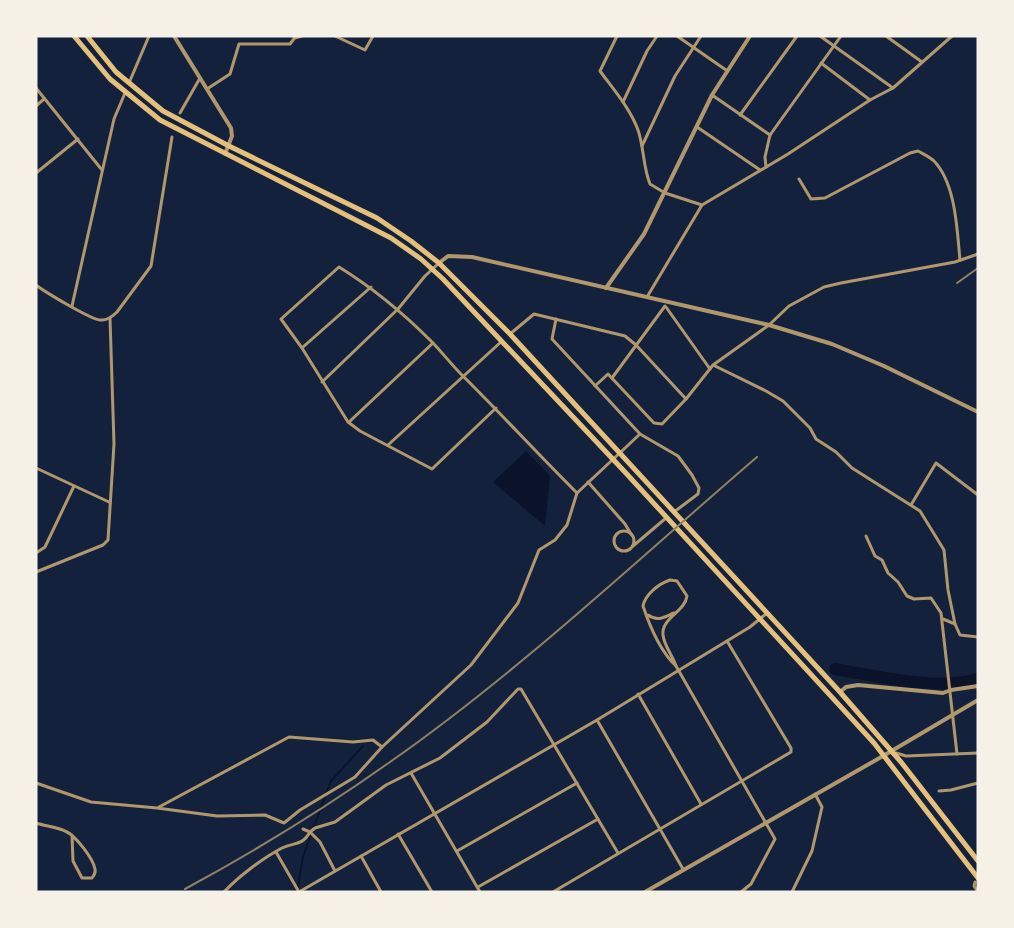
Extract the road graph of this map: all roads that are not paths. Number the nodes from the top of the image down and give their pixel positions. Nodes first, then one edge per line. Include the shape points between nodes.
1 (74, 36) edge
2 (87, 36) edge
3 (149, 36) edge
4 (174, 36) edge
5 (302, 36) edge
6 (335, 36) edge
7 (373, 36) edge
8 (657, 36) edge
9 (677, 36) edge
10 (701, 36) edge
11 (750, 36) edge
12 (797, 36) edge
13 (820, 36) edge
14 (841, 36) edge
15 (886, 36) edge
16 (952, 36) edge
17 (295, 37) edge
18 (615, 37) edge
19 (833, 46) junction
20 (693, 47) junction
21 (922, 62) junction
22 (821, 63) junction
23 (726, 70) junction
24 (200, 78) junction
25 (129, 83) junction
26 (36, 88) edge
27 (893, 88) junction
28 (207, 89) junction
29 (125, 93) junction
30 (712, 95) junction
31 (44, 99) junction
32 (870, 100) junction
33 (623, 102) junction
34 (36, 106) edge
35 (180, 113) dead end
36 (740, 115) junction
37 (697, 127) junction
38 (770, 135) junction
39 (172, 137) dead end
40 (78, 139) junction
41 (229, 146) junction
42 (642, 146) junction
43 (225, 154) junction
44 (766, 167) junction
45 (102, 170) junction
46 (760, 170) junction
47 (36, 174) edge
48 (799, 179) dead end
49 (665, 193) junction
50 (702, 205) junction
51 (978, 254) edge
52 (960, 260) junction
53 (439, 263) junction
54 (432, 269) junction
55 (36, 285) edge
56 (371, 287) junction
57 (606, 288) junction
58 (647, 297) junction
59 (669, 302) junction
60 (72, 306) junction
61 (665, 306) junction
62 (399, 309) junction
63 (110, 318) junction
64 (556, 319) junction
65 (769, 325) junction
66 (510, 334) junction
67 (502, 340) junction
68 (433, 343) junction
69 (636, 345) junction
70 (302, 348) junction
71 (713, 365) junction
72 (710, 369) junction
73 (463, 377) junction
74 (612, 378) junction
75 (322, 382) junction
76 (595, 386) junction
77 (686, 399) junction
78 (496, 408) junction
79 (978, 412) edge
80 (348, 422) junction
81 (640, 434) junction
82 (388, 445) junction
83 (620, 453) junction
84 (613, 460) junction
85 (36, 468) edge
86 (588, 482) junction
87 (74, 486) junction
88 (576, 493) junction
89 (978, 495) edge
90 (109, 502) junction
91 (911, 505) junction
92 (673, 512) junction
93 (666, 518) junction
94 (631, 534) junction
95 (866, 536) dead end
96 (630, 548) junction
97 (36, 553) edge
98 (36, 572) edge
99 (679, 610) junction
100 (645, 613) junction
101 (767, 614) junction
102 (942, 618) junction
103 (760, 620) junction
104 (955, 624) junction
105 (978, 637) edge
106 (727, 641) junction
107 (677, 668) junction
108 (978, 686) edge
109 (949, 690) junction
110 (840, 692) junction
111 (638, 694) junction
112 (978, 700) edge
113 (952, 716) junction
114 (597, 720) junction
115 (555, 744) junction
116 (382, 747) junction
117 (891, 751) junction
118 (978, 753) edge
119 (957, 754) junction
120 (883, 756) junction
121 (411, 772) junction
122 (742, 782) junction
123 (36, 783) edge
124 (577, 783) junction
125 (978, 783) edge
126 (939, 791) dead end
127 (815, 794) junction
128 (702, 805) junction
129 (157, 808) junction
130 (435, 814) junction
131 (598, 819) junction
132 (766, 822) junction
133 (36, 824) edge
134 (303, 829) dead end
135 (659, 829) junction
136 (310, 832) junction
137 (398, 834) junction
138 (72, 835) junction
139 (276, 852) junction
140 (456, 852) junction
141 (618, 853) junction
142 (361, 856) junction
143 (978, 861) edge
144 (683, 869) junction
145 (335, 871) junction
146 (976, 880) edge
147 (478, 887) junction
148 (560, 888) junction
149 (224, 892) edge
150 (299, 892) edge
151 (381, 892) edge
152 (432, 892) edge
153 (480, 892) edge
154 (553, 892) edge
155 (563, 892) edge
156 (645, 892) edge
157 (741, 892) edge
158 (792, 892) edge
159 (978, 892) edge

1 - 29 main road
2 - 25 main road
3 - 25 street
4 - 24 street
5 - 17 street
6 - 7 street via 365,50
8 - 33 street
9 - 20 street
10 - 20 street
11 - 23 street
12 - 36 street
13 - 19 street
14 - 19 street
15 - 21 street
16 - 21 street
17 - 28 street via 290,44 240,44 230,74
18 - 33 street via 600,71
19 - 22 street
19 - 27 street
20 - 23 street
20 - 42 street
21 - 27 street
22 - 32 street
22 - 38 street
23 - 30 street
24 - 28 street
24 - 35 street
25 - 41 main road via 163,111
26 - 31 street
27 - 32 street
28 - 41 street via 231,128
29 - 43 main road via 160,120
29 - 45 street via 114,119
30 - 36 street
30 - 37 street
31 - 34 street
31 - 40 street
32 - 44 street
33 - 42 street
36 - 38 street
37 - 46 street
37 - 49 street
38 - 44 street
39 - 63 street via 151,266
40 - 45 street
40 - 47 street
41 - 43 street
41 - 53 main road via 377,218
42 - 49 street via 650,184
43 - 54 main road via 392,238
44 - 46 street
45 - 60 street
46 - 50 street
48 - 52 street via 811,199 825,198 918,151 933,160 942,173 955,210
49 - 50 street
49 - 57 street via 644,234
50 - 58 street
51 - 52 street
52 - 65 street via 824,287 789,306
53 - 54 street
53 - 57 street via 448,256 472,257
53 - 66 main road
54 - 62 street
54 - 67 main road
55 - 60 street
56 - 62 street
56 - 70 street
56 - 70 street via 339,267 281,319
57 - 58 street
58 - 59 street
59 - 61 street
59 - 65 street
60 - 63 street via 99,320
61 - 69 street
61 - 72 street
62 - 68 street
62 - 75 street
63 - 90 street via 114,444
64 - 66 street via 534,314
64 - 69 street via 625,336
64 - 76 street via 552,339
65 - 71 street
65 - 79 street via 832,344
66 - 83 main road
67 - 73 street
67 - 84 main road
68 - 73 street
68 - 80 street
69 - 74 street
69 - 77 street
70 - 75 street
71 - 72 street
71 - 91 street via 783,401 816,439 852,468
72 - 77 street
73 - 78 street
73 - 82 street
74 - 76 street via 608,374
74 - 77 street via 654,423 662,424
75 - 80 street
76 - 81 street
78 - 82 street via 432,469
78 - 88 street
80 - 82 street
81 - 83 street
81 - 92 street via 678,456 699,488 698,494
83 - 84 street
83 - 92 main road
84 - 86 street
84 - 93 main road
85 - 87 street
86 - 88 street
86 - 94 street
87 - 90 street
87 - 97 street via 45,547
88 - 116 street via 567,525 540,550 518,603 471,665
89 - 91 street via 936,463
90 - 98 street via 106,542
91 - 104 street via 920,511 944,550
92 - 101 main road
93 - 96 street
93 - 103 main road
94 - 96 street via 634,540
94 - 96 street via 620,532 614,542 622,551
95 - 102 street via 875,556 907,596 931,598
99 - 100 street via 662,619
99 - 100 street via 687,594 677,582 669,580 646,598
99 - 107 street via 667,622 663,634
100 - 107 street
101 - 103 street
101 - 110 main road
102 - 104 street
102 - 109 street
103 - 106 street
103 - 120 main road
104 - 105 street via 960,635
106 - 107 street
106 - 122 street via 792,750
107 - 111 street
107 - 122 street
108 - 109 street
109 - 110 street via 943,693 858,685
109 - 113 street
110 - 117 main road
111 - 114 street
111 - 128 street
112 - 113 street
113 - 117 street
113 - 119 street
114 - 115 street
114 - 135 street
115 - 121 street via 520,688 456,747
115 - 124 street
115 - 130 street
116 - 129 street via 373,740 289,737
116 - 129 street via 355,777 284,823 265,815 218,816
117 - 119 street via 906,756
117 - 120 street
117 - 143 main road
118 - 119 street
120 - 127 street
120 - 146 main road
121 - 130 street
121 - 136 street via 335,822
122 - 128 street
122 - 132 street
123 - 129 street via 91,802
124 - 131 street
124 - 140 street
125 - 126 street
127 - 132 street
127 - 158 street via 822,807 812,851
128 - 135 street
130 - 137 street
130 - 140 street
131 - 141 street
131 - 147 street
132 - 144 street
132 - 157 street via 776,839 751,884
133 - 138 street
134 - 136 street
135 - 141 street
135 - 144 street
136 - 139 street via 301,843
136 - 145 street via 320,842
137 - 142 street
137 - 152 street
138 - 138 street via 95,868 92,878 82,878 74,866
139 - 149 street
139 - 150 street
140 - 147 street
141 - 148 street
142 - 145 street
142 - 151 street
144 - 156 street
145 - 150 street
146 - 159 street
147 - 153 street
148 - 154 street
148 - 155 street

